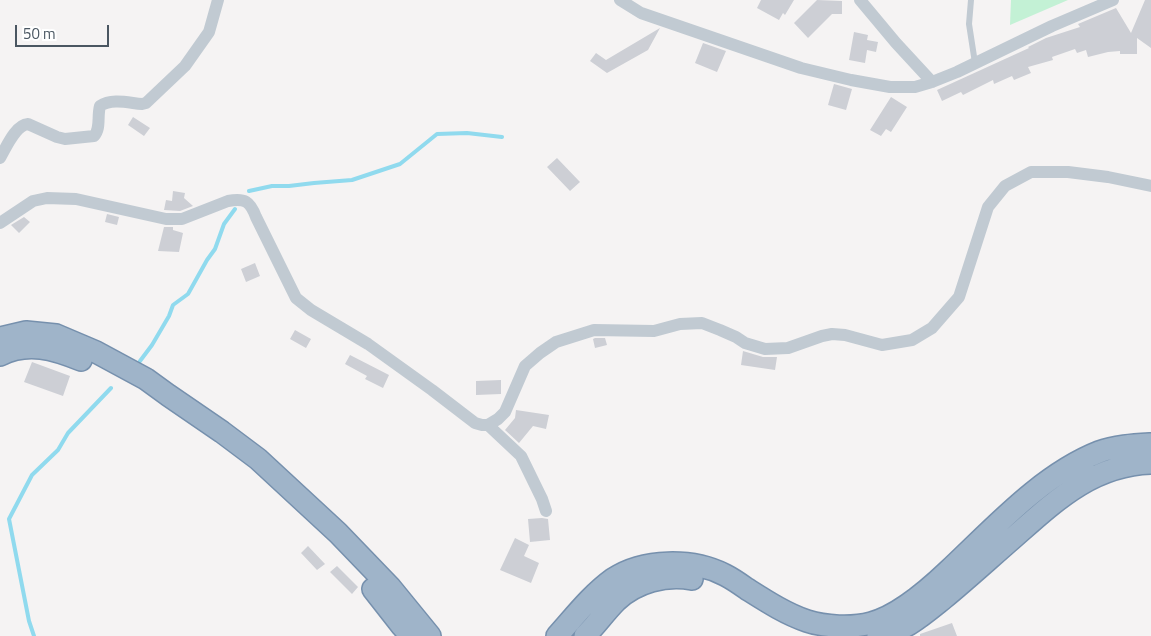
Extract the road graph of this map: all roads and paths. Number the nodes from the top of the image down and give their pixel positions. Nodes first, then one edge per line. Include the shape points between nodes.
1 (218, 0) edge
2 (620, 0) edge
3 (860, 0) edge
4 (971, 0) edge
5 (1113, 0) edge
6 (975, 63) junction
7 (932, 82) junction
8 (0, 158) edge
9 (1151, 186) edge
10 (0, 222) edge
11 (0, 338) edge
12 (0, 355) edge
13 (488, 425) junction
14 (1151, 444) edge
15 (1151, 463) edge
16 (546, 510) dead end
17 (411, 636) edge
18 (430, 636) edge
19 (557, 636) edge
20 (585, 636) edge
21 (825, 636) edge
22 (878, 636) edge

1 - 8 street via 209,32 185,66 146,103 114,102 100,106 97,135 94,136 58,138 28,124 23,125
2 - 7 street via 641,13 802,68 890,88 915,88
3 - 7 street
4 - 6 lane via 969,24
5 - 6 street
6 - 7 street
9 - 13 street via 1068,172 1031,172 1005,186 988,207 959,297 932,328 912,340 882,345 832,334 788,348 765,349 702,323 654,330 594,330 556,342 525,366 505,412
10 - 13 street via 33,201 47,198 76,199 182,220 228,201 243,200 252,206 296,298 368,344 475,423
11 - 18 highway via 26,332 56,335 146,378 258,460 390,586
12 - 17 highway via 32,347 62,352 118,378 175,412 257,478 340,554
13 - 16 street via 522,456
14 - 19 highway via 1100,452 1069,467 1041,485 931,587 890,616 870,623 846,626 808,621 781,609 724,574 703,567 670,563 630,569 585,604
15 - 22 highway via 1140,463 1083,482 1061,496 922,616 902,629
20 - 21 highway via 626,592 640,584 673,577 714,585 774,620

